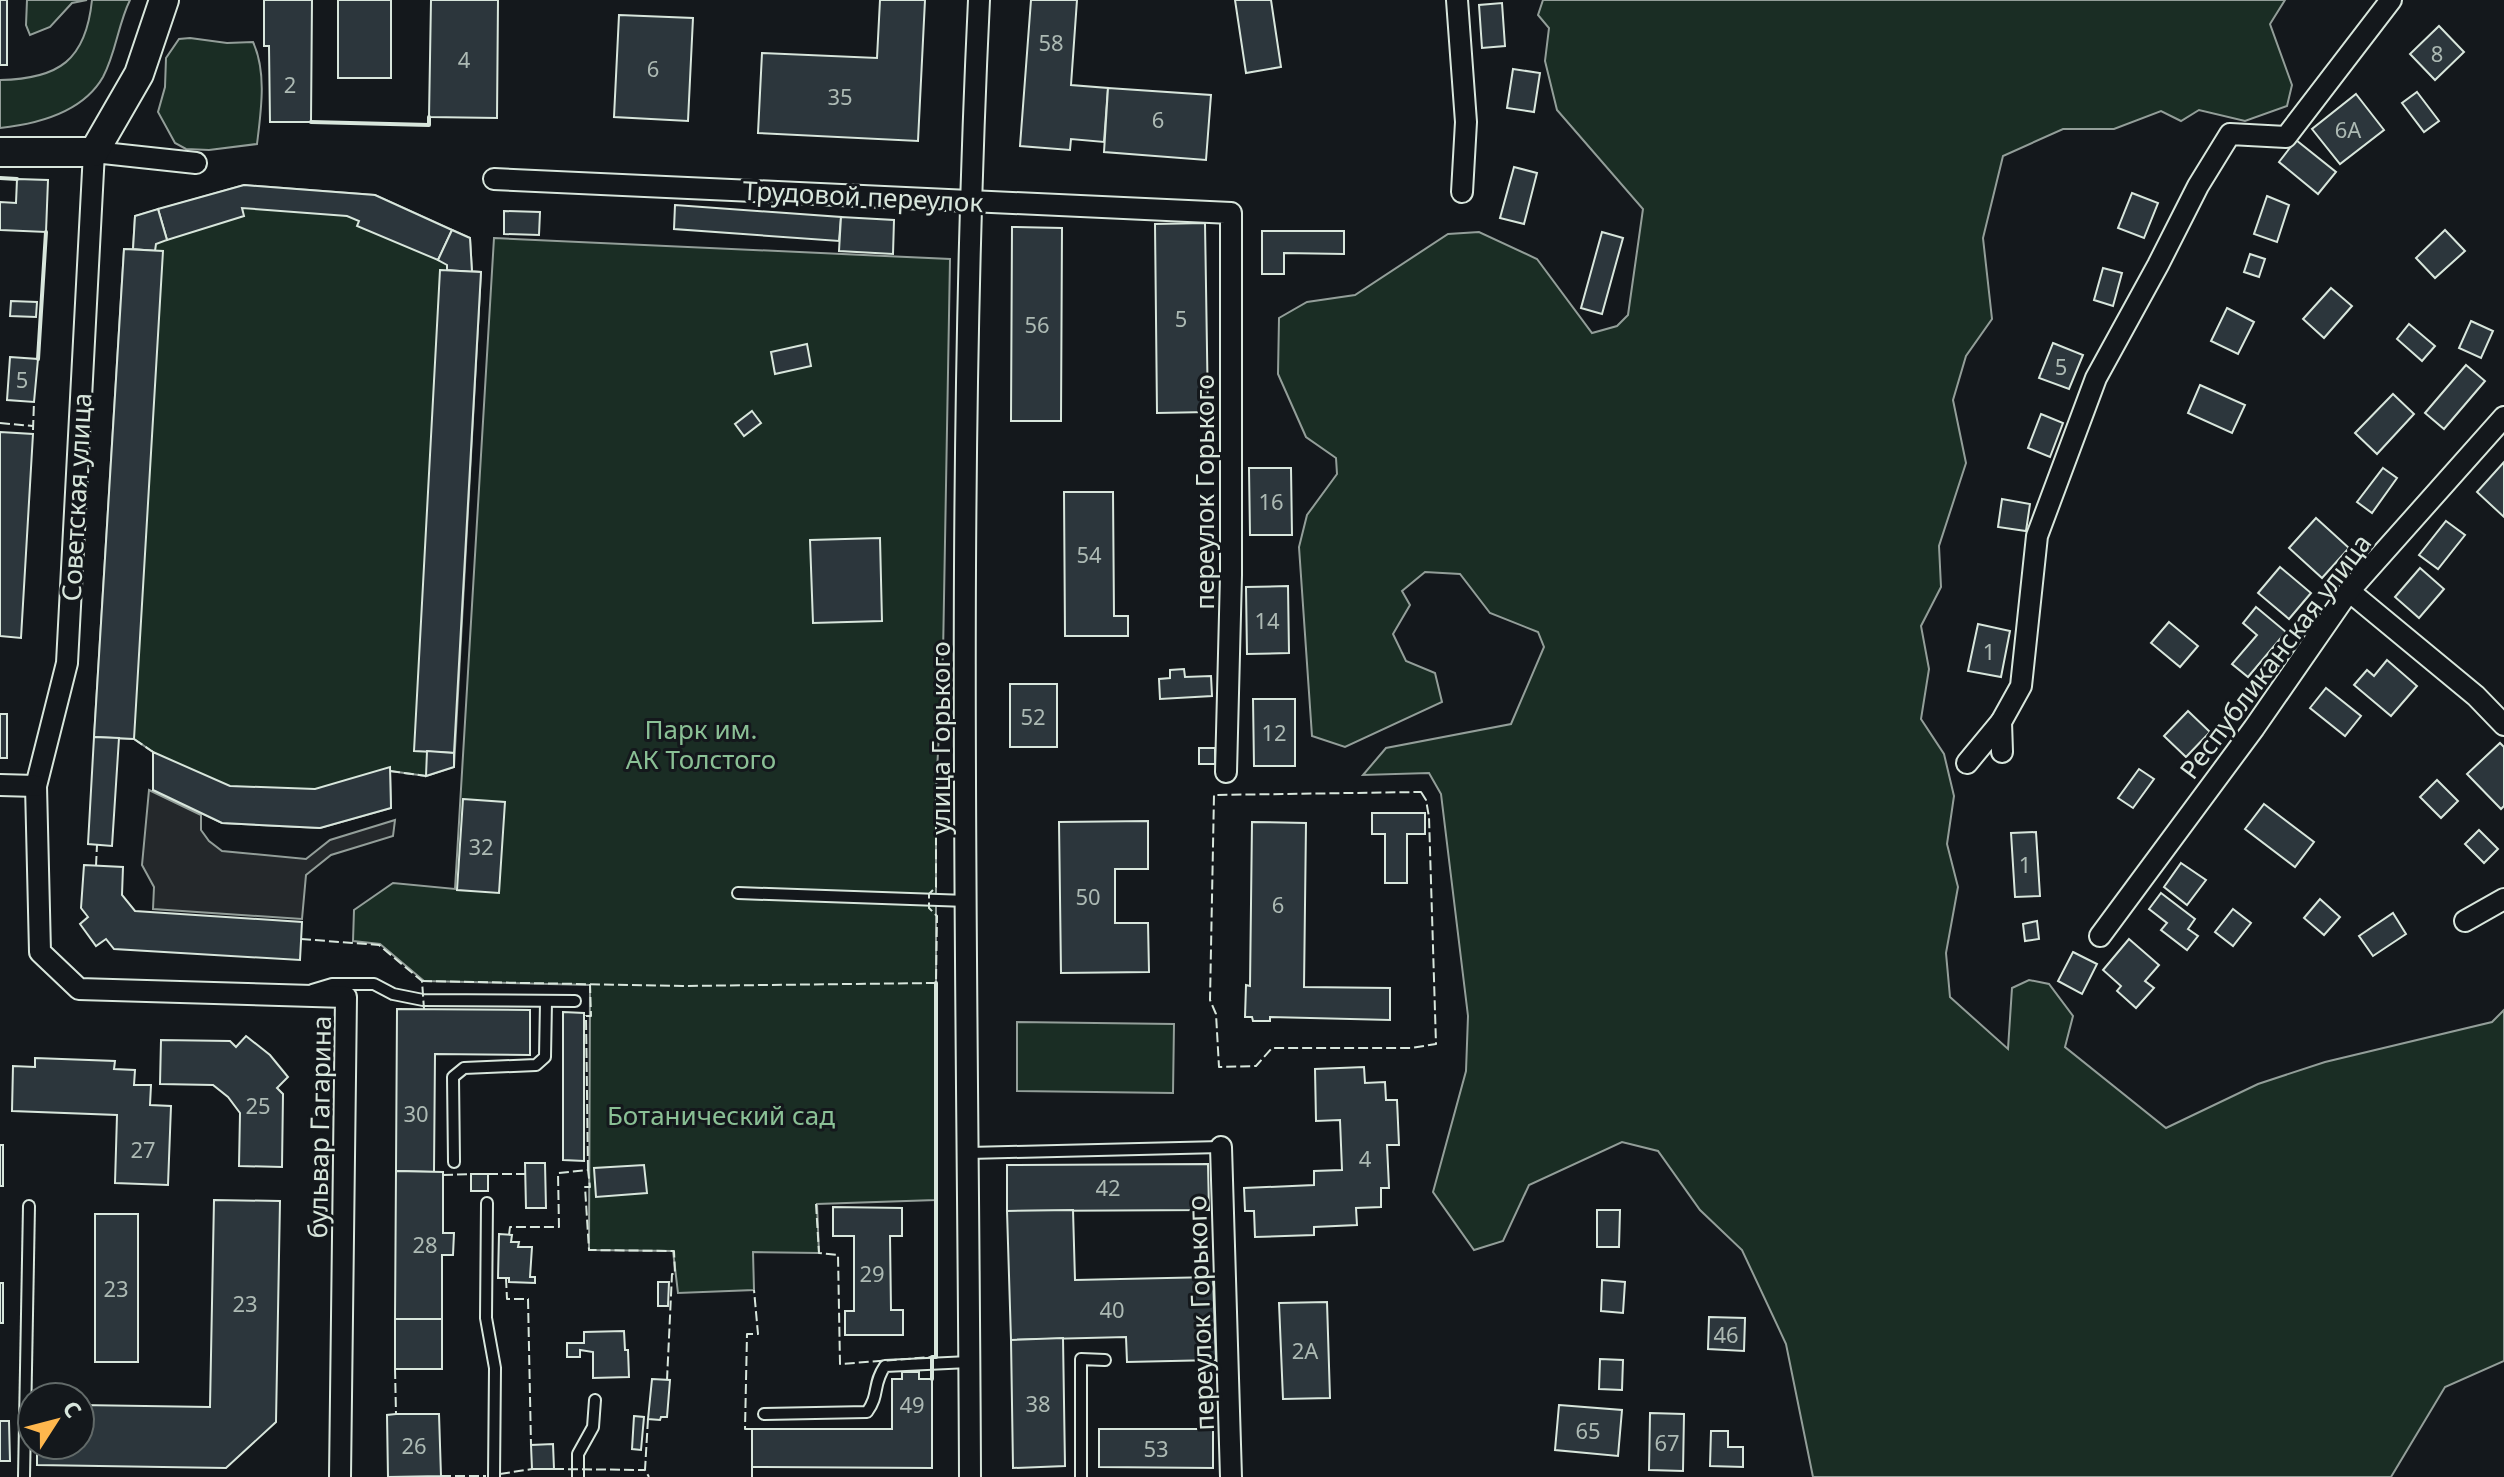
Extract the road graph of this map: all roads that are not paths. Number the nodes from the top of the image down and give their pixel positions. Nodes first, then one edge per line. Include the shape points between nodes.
1 (164, 0) edge
2 (979, 0) edge
3 (1457, 0) edge
4 (2391, 0) edge
5 (0, 152) edge
6 (94, 152) junction
7 (196, 163) dead end
8 (494, 179) dead end
9 (1462, 192) dead end
10 (969, 202) junction
11 (1231, 213) joint
12 (2504, 417) edge
13 (2349, 591) junction
14 (2001, 722) junction
15 (2504, 725) edge
16 (2002, 752) dead end
17 (1967, 763) dead end
18 (1226, 772) dead end
19 (0, 785) edge
20 (36, 786) junction
21 (738, 893) dead end
22 (2504, 899) edge
23 (967, 901) junction
24 (2465, 921) dead end
25 (2100, 936) dead end
26 (79, 989) joint
27 (295, 995) junction
28 (575, 1001) dead end
29 (546, 1002) junction
30 (1221, 1147) joint
31 (969, 1153) junction
32 (454, 1162) dead end
33 (487, 1203) dead end
34 (29, 1206) dead end
35 (1105, 1360) dead end
36 (969, 1362) junction
37 (595, 1400) dead end
38 (764, 1414) dead end
39 (24, 1477) edge
40 (340, 1477) edge
41 (494, 1477) edge
42 (578, 1477) edge
43 (970, 1477) edge
44 (1081, 1477) edge
45 (1231, 1477) edge

1 - 6 main road, Советская улица via 139,74
2 - 10 street, улица Горького
3 - 9 street via 1466,122
4 - 14 street via 2286,137 2230,134 2198,186 2096,378 2037,536 2021,686
5 - 6 main road
6 - 7 street
6 - 20 street, Советская улица via 67,663
8 - 10 street, Трудовой переулок
10 - 11 street, Трудовой переулок
10 - 23 street, улица Горького
11 - 18 street, переулок Горького
12 - 13 street, Республиканская улица
13 - 15 street
13 - 25 street, Республиканская улица
14 - 16 street
14 - 17 street
19 - 20 street
20 - 26 street, Советская улица via 40,952
21 - 23 lane
22 - 24 street
23 - 31 street, улица Горького
26 - 27 street, бульвар Гагарина
27 - 29 lane via 332,984 374,984 423,1000
27 - 40 street, бульвар Гагарина via 346,997
28 - 29 lane
29 - 32 lane via 545,1057 536,1065 464,1068 453,1077
30 - 31 lane
30 - 45 street, переулок Горького
31 - 36 street, улица Горького
33 - 41 lane
34 - 39 lane
35 - 44 lane via 1081,1359
36 - 38 lane via 885,1366 867,1412
36 - 43 street, улица Горького
37 - 42 lane via 593,1427 578,1454

